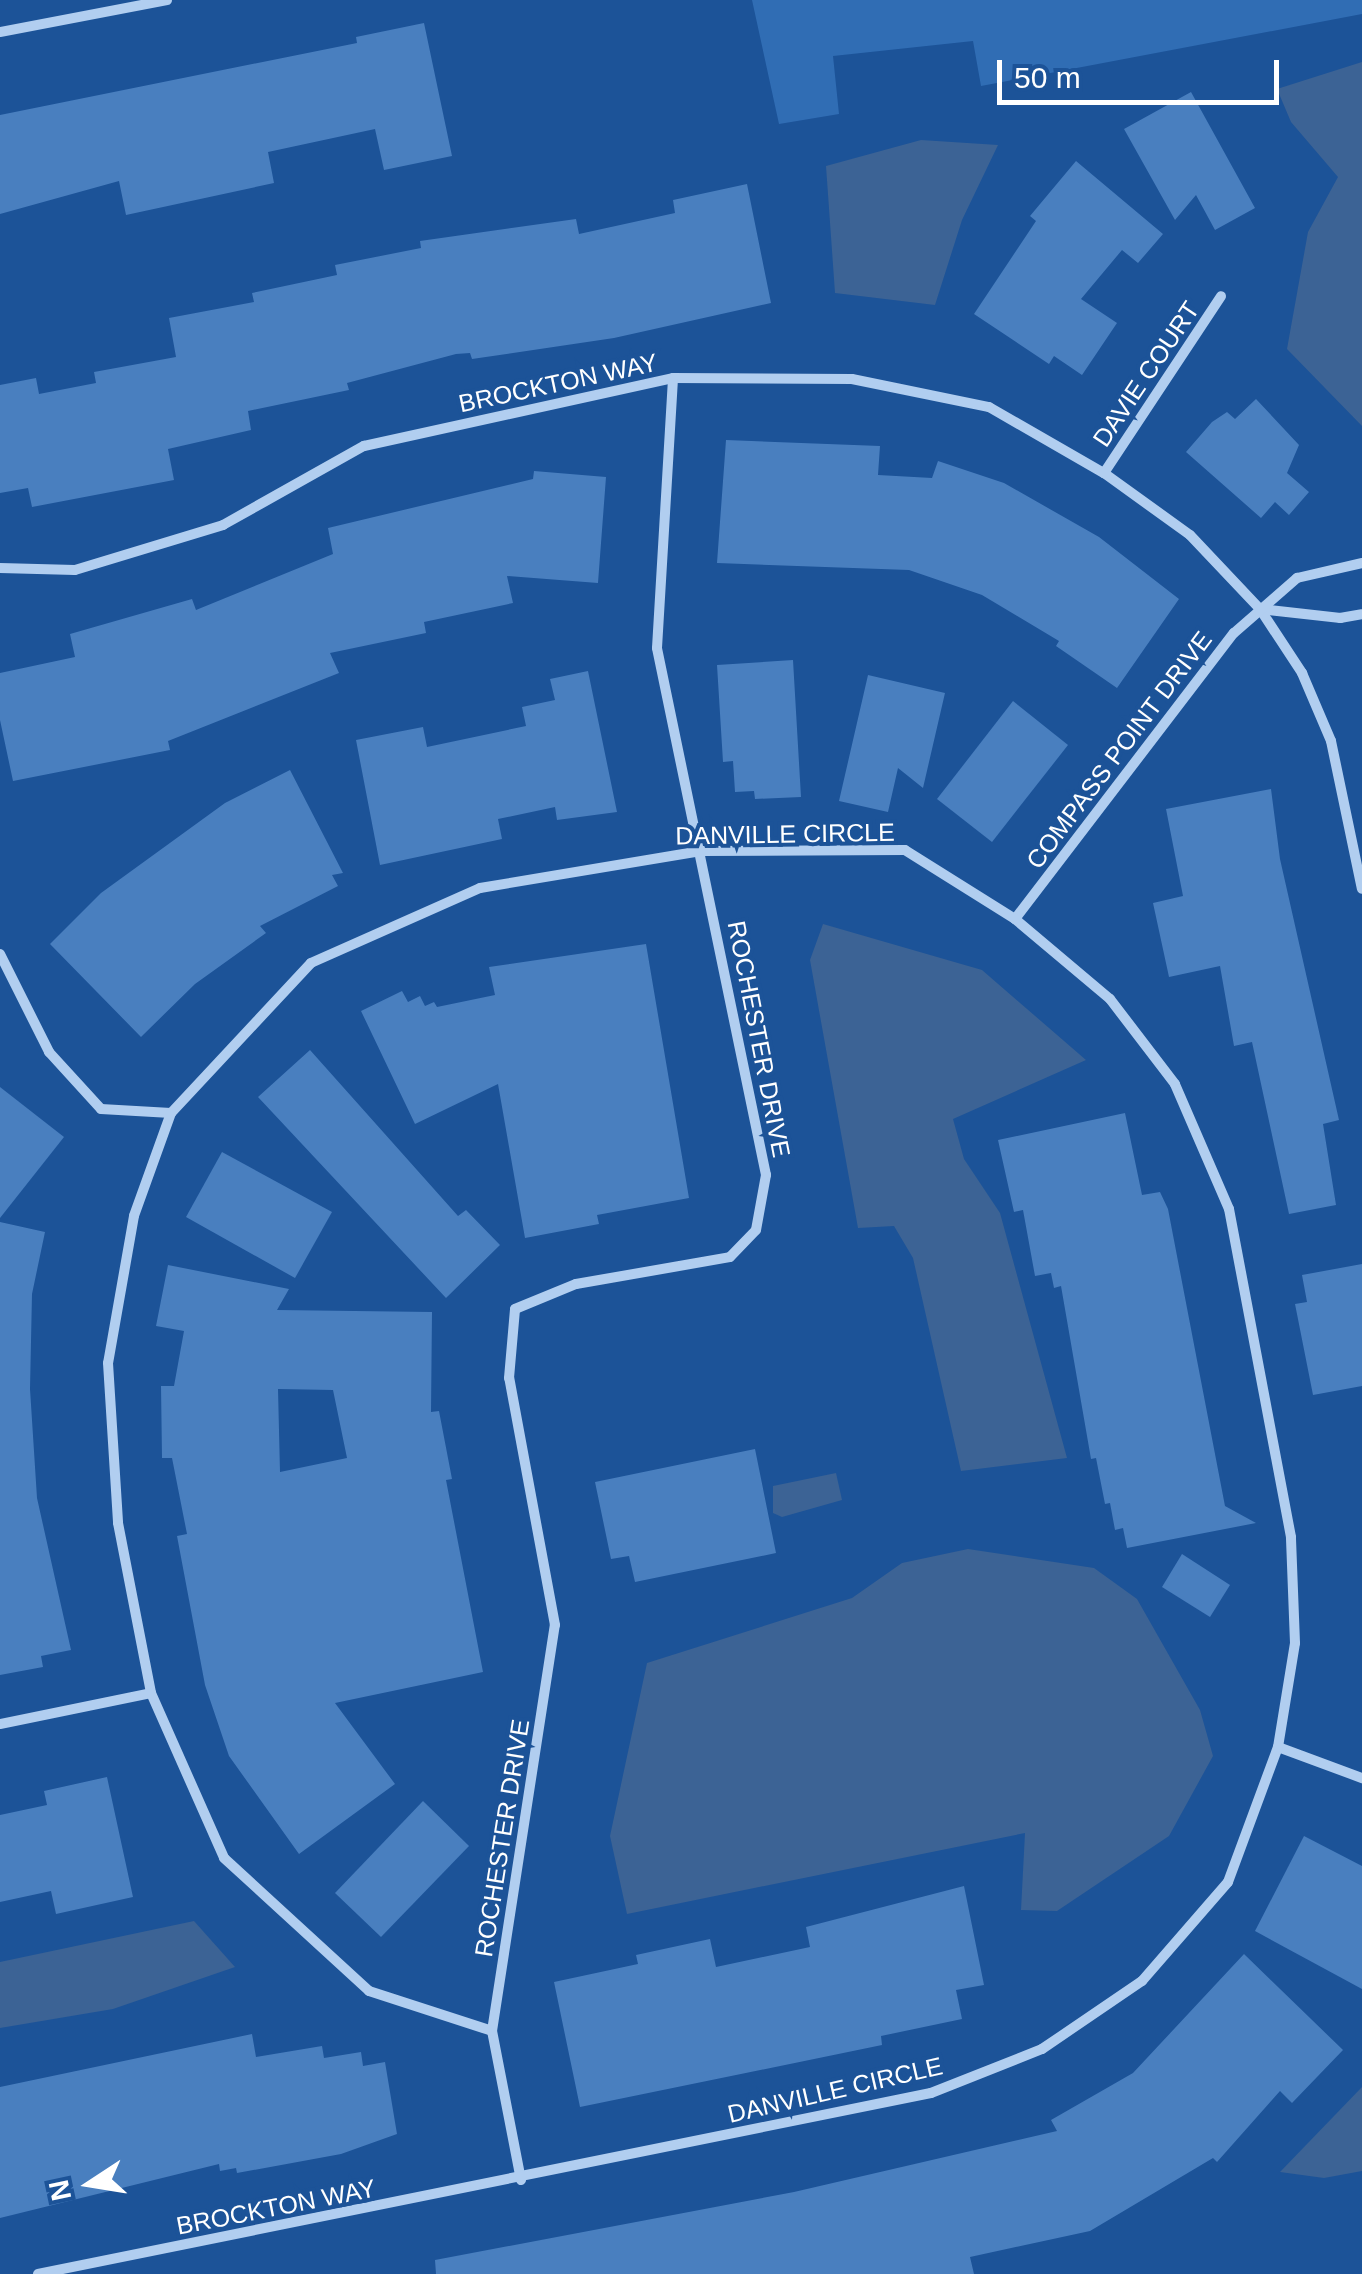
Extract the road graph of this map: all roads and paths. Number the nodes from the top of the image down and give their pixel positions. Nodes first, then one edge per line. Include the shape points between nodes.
1 (167, 0) edge
2 (0, 32) edge
3 (1221, 296) dead end
4 (673, 378) junction
5 (1104, 473) junction
6 (1362, 564) edge
7 (0, 568) edge
8 (1260, 609) junction
9 (1362, 614) edge
10 (700, 851) junction
11 (1362, 888) edge
12 (1015, 919) junction
13 (0, 954) edge
14 (171, 1113) junction
15 (151, 1693) junction
16 (0, 1724) edge
17 (1278, 1748) junction
18 (1362, 1778) edge
19 (492, 2031) junction
20 (521, 2180) junction
21 (38, 2274) edge

1 - 2 street
3 - 5 street, DAVIE COURT
4 - 5 street, BROCKTON WAY via 852,379 989,407
4 - 7 street, BROCKTON WAY via 364,446 223,524 75,570
4 - 10 street, ROCHESTER DRIVE via 658,648
5 - 8 street, BROCKTON WAY via 1190,535
6 - 8 street, COMPASS POINT DRIVE via 1296,578
8 - 9 street via 1340,618
8 - 11 street, BROCKTON WAY via 1302,673 1330,741
8 - 12 street, COMPASS POINT DRIVE
10 - 12 street, DANVILLE CIRCLE via 905,850
10 - 14 street, DANVILLE CIRCLE via 480,888 311,963
10 - 19 street, ROCHESTER DRIVE via 766,1175 756,1230 730,1258 576,1284 515,1310 509,1378 555,1624
12 - 17 street, DANVILLE CIRCLE via 1110,999 1175,1084 1229,1209 1292,1537 1294,1642
13 - 14 street via 50,1052 100,1108
14 - 15 street, DANVILLE CIRCLE via 134,1216 108,1363 118,1524
15 - 16 street
15 - 19 street, DANVILLE CIRCLE via 224,1858 369,1991
17 - 18 street
17 - 20 street, DANVILLE CIRCLE via 1228,1882 1142,1981 1042,2050 931,2093
19 - 20 street, ROCHESTER DRIVE
20 - 21 street, BROCKTON WAY

